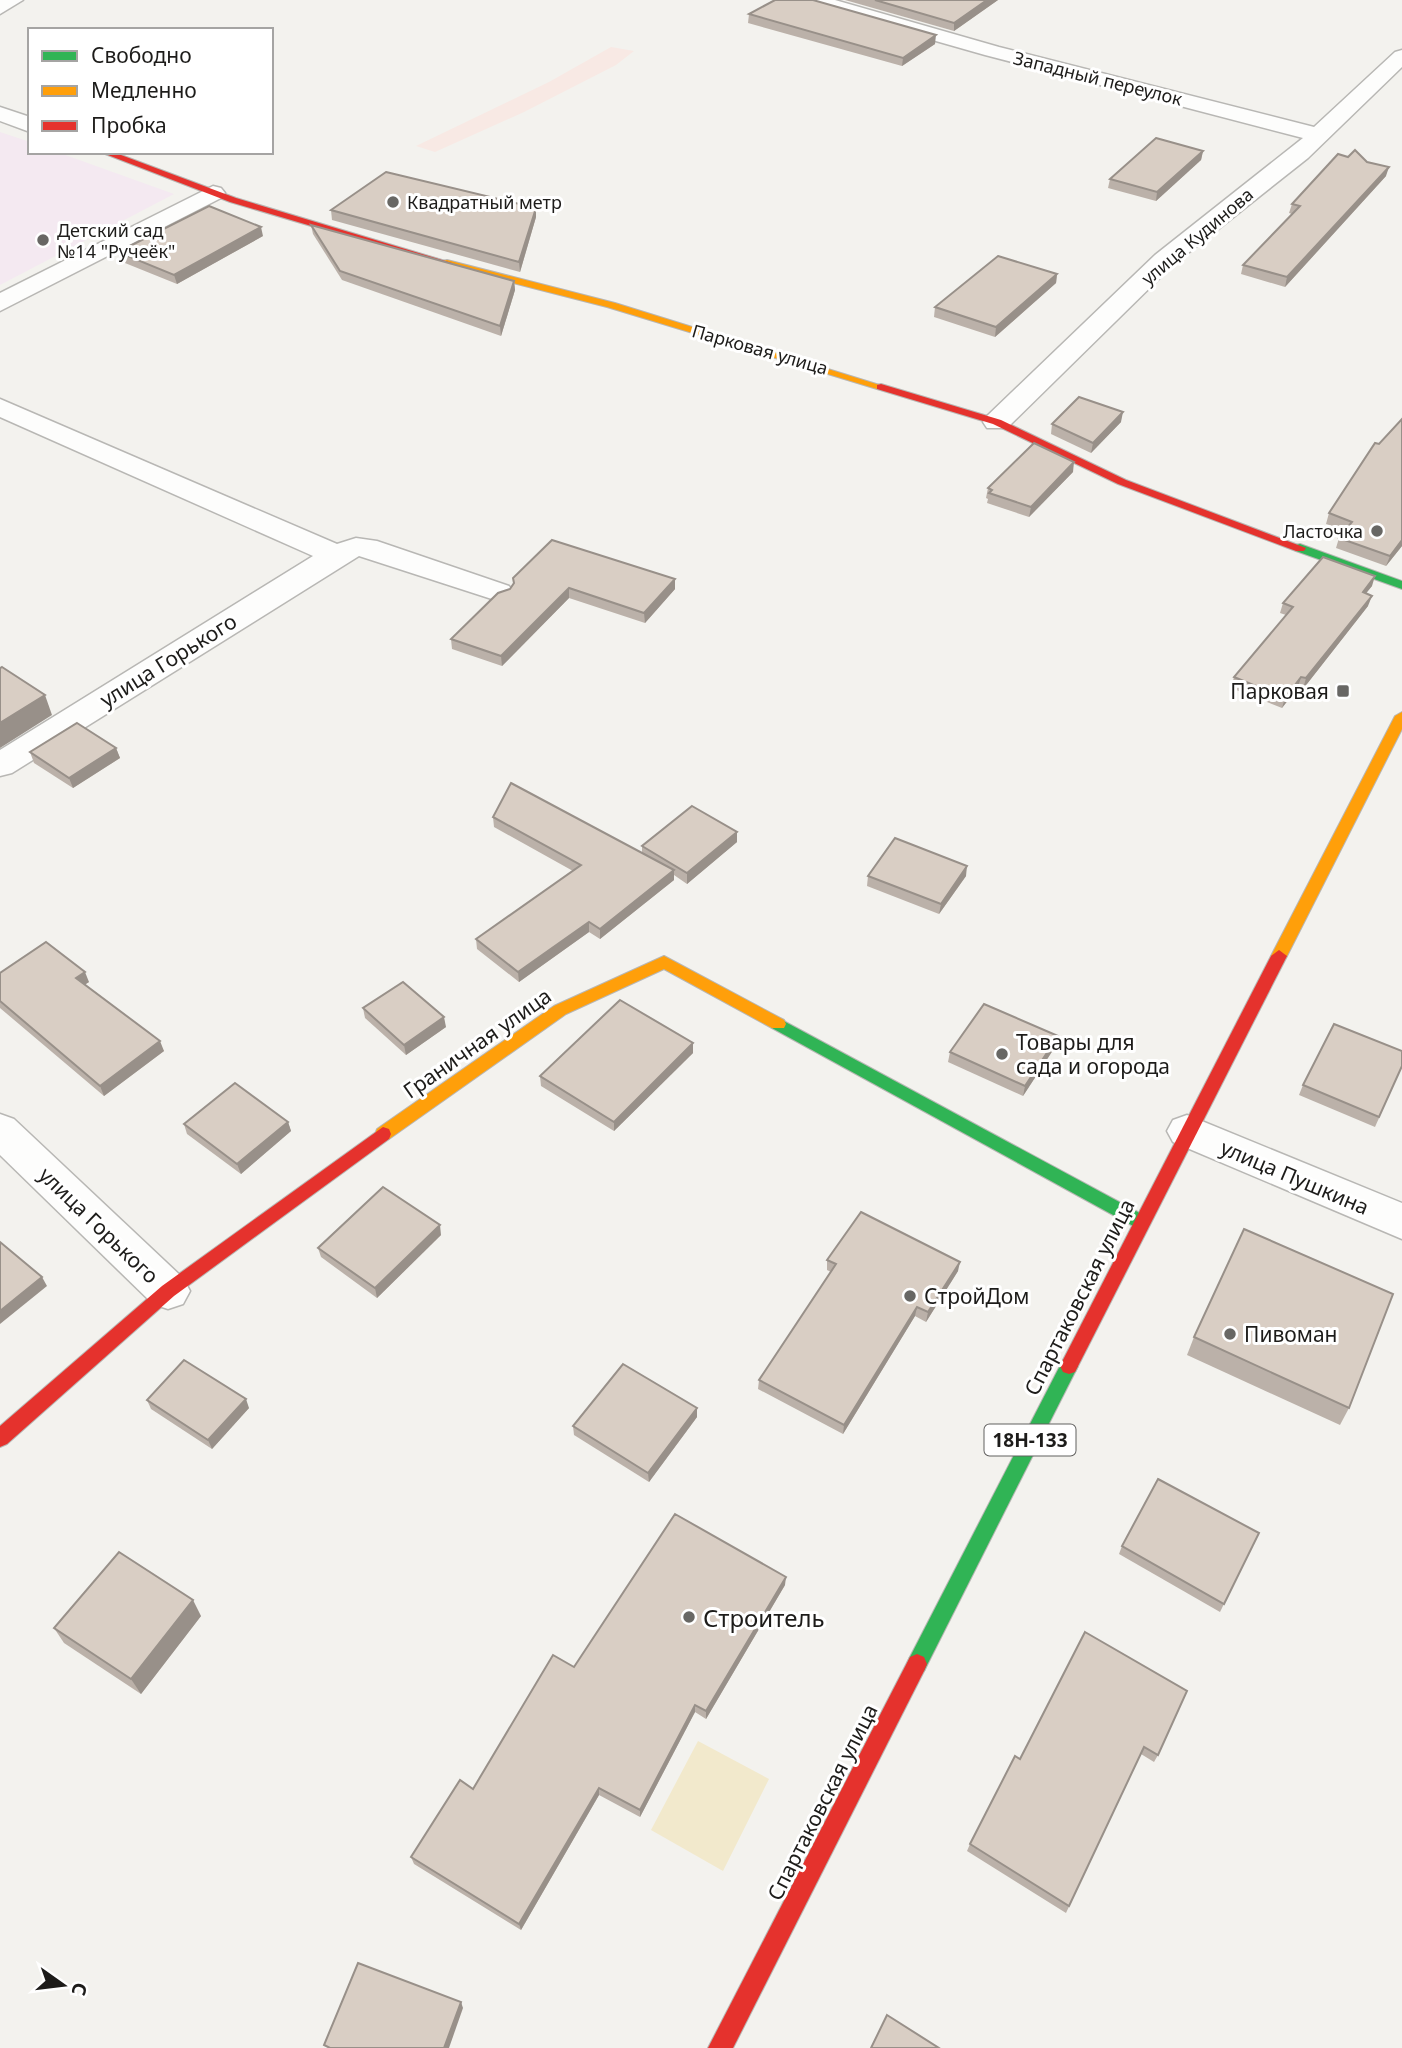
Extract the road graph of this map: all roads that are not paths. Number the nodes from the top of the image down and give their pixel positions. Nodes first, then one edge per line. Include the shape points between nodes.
1 (13, 0) edge
2 (813, 0) edge
3 (896, 6) edge
4 (0, 8) edge
5 (877, 18) junction
6 (1402, 56) edge
7 (0, 114) edge
8 (28, 124) edge
9 (1319, 135) junction
10 (109, 154) edge
11 (213, 193) junction
12 (0, 303) edge
13 (0, 407) edge
14 (997, 422) junction
15 (336, 555) junction
16 (1402, 585) edge
17 (498, 593) edge
18 (1402, 716) edge
19 (0, 765) edge
20 (0, 1130) edge
21 (1187, 1131) junction
22 (1141, 1222) junction
23 (1402, 1222) edge
24 (168, 1291) junction
25 (0, 1438) edge
26 (720, 2048) edge

1 - 4 street
2 - 5 street, Западный переулок
3 - 5 street
5 - 9 street, Западный переулок
6 - 9 street, улица Кудинова
7 - 8 street
9 - 14 street, улица Кудинова via 1164,260
10 - 11 street, Парковая улица
11 - 12 street
11 - 14 street, Парковая улица via 409,253 624,309
13 - 15 street
14 - 16 street, Парковая улица via 1122,482
15 - 17 street, улица Горького via 356,547 377,550
15 - 19 street, улица Горького
18 - 21 street, Спартаковская улица / 18Н-133
20 - 24 street, улица Горького
21 - 22 street, Спартаковская улица / 18Н-133
21 - 23 street, улица Пушкина
22 - 24 street, Граничная улица via 664,962 559,1010
22 - 26 street, Спартаковская улица / 18Н-133
24 - 25 street, Граничная улица

